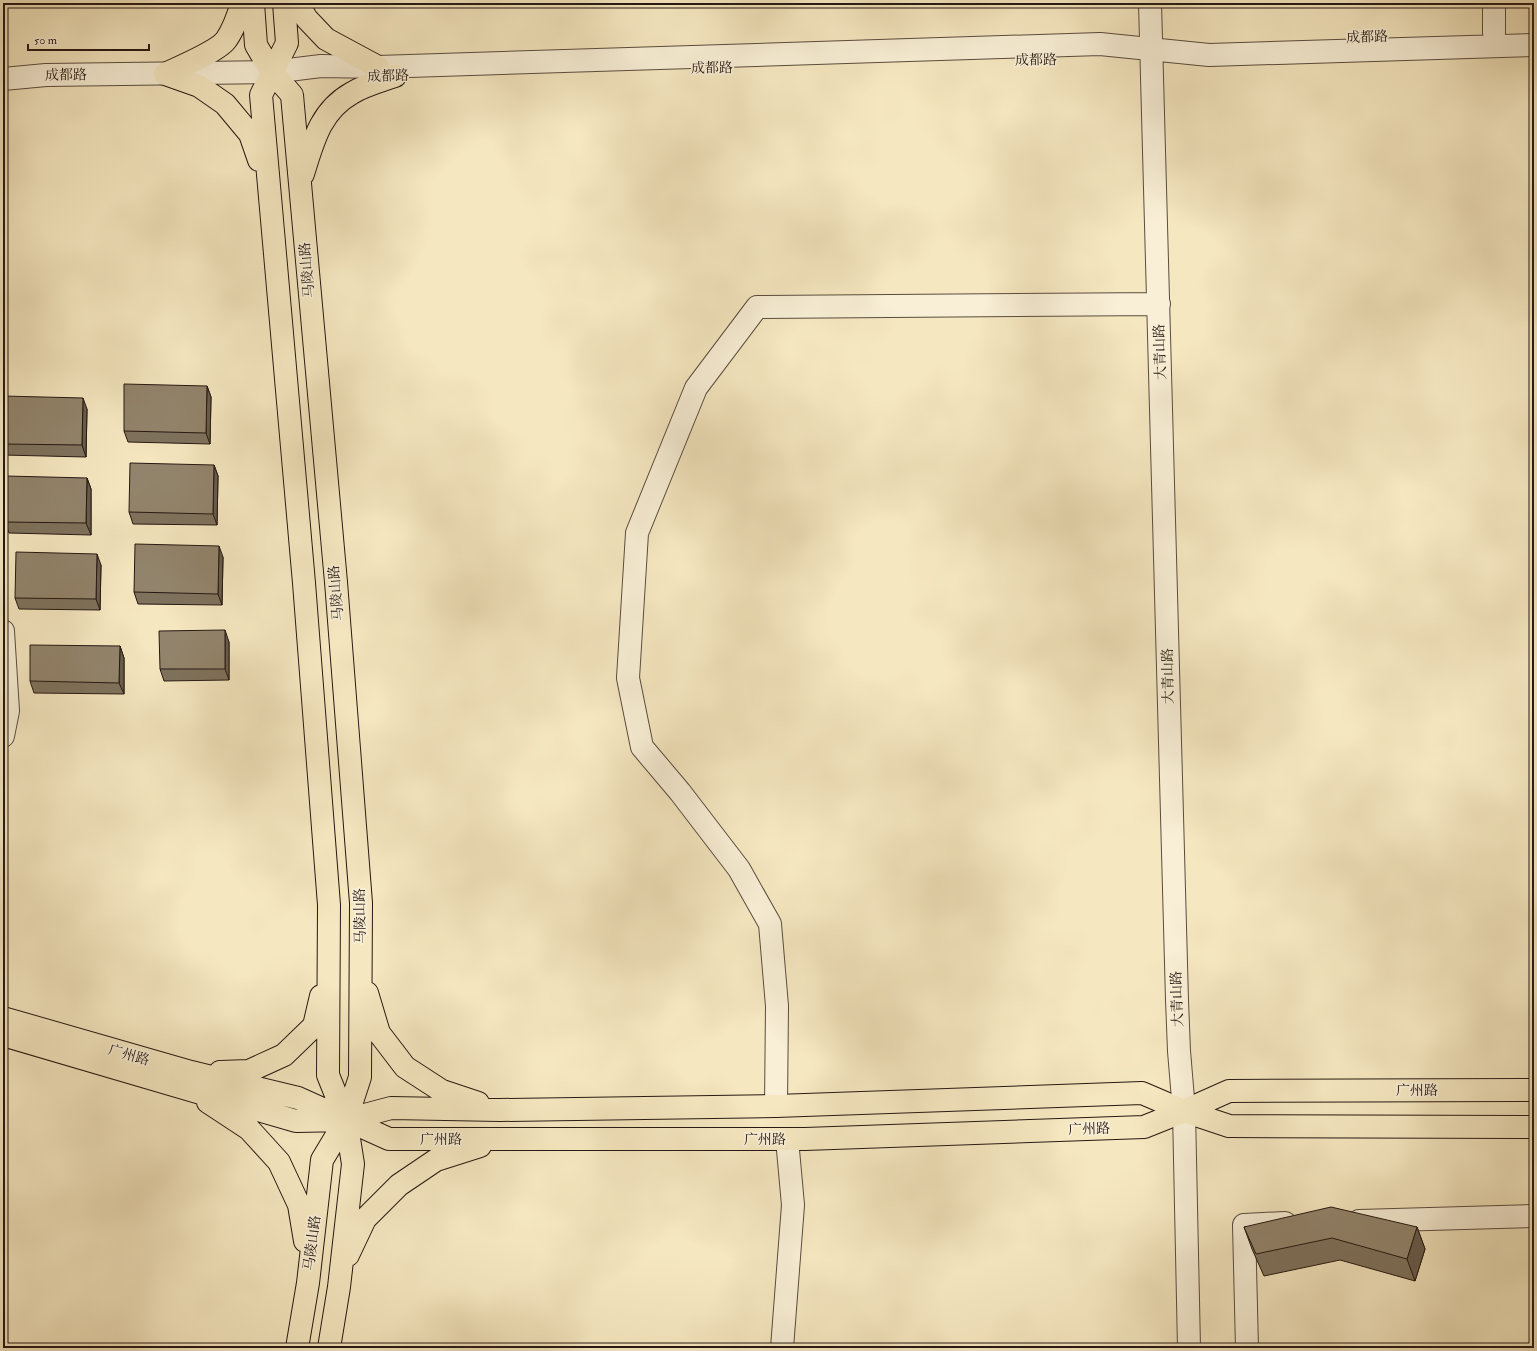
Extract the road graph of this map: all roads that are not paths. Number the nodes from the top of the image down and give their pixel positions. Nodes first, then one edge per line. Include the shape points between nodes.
1 (242, 3) edge
2 (253, 3) edge
3 (284, 3) edge
4 (297, 3) edge
5 (1150, 3) edge
6 (1494, 3) edge
7 (1534, 32) edge
8 (1494, 33) junction
9 (1534, 45) edge
10 (1152, 50) junction
11 (387, 71) junction
12 (272, 72) junction
13 (165, 74) junction
14 (3, 79) edge
15 (300, 185) junction
16 (269, 194) junction
17 (1159, 304) junction
18 (3, 631) edge
19 (3, 736) edge
20 (329, 962) junction
21 (360, 972) junction
22 (3, 1018) edge
23 (3, 1035) edge
24 (190, 1081) junction
25 (1534, 1090) edge
26 (776, 1106) junction
27 (500, 1110) junction
28 (1184, 1112) junction
29 (346, 1120) junction
30 (1534, 1127) edge
31 (787, 1139) junction
32 (501, 1140) junction
33 (1534, 1216) edge
34 (1338, 1222) edge
35 (1306, 1223) edge
36 (341, 1269) junction
37 (309, 1271) junction
38 (297, 1348) edge
39 (329, 1348) edge
40 (782, 1348) edge
41 (1189, 1348) edge
42 (1247, 1348) edge

1 - 13 main road via 238,18 225,41 200,58
2 - 12 main road, 马陵山路 via 256,44
3 - 12 main road, 马陵山路 via 287,43
4 - 11 main road via 307,19 326,39
5 - 10 street, 大青山路
6 - 8 street
7 - 8 street, 成都路
8 - 10 street, 成都路 via 1210,42
9 - 10 street, 成都路 via 1209,56
10 - 11 street, 成都路 via 1101,58
10 - 17 street, 大青山路
11 - 12 street, 成都路 via 324,79
11 - 15 main road via 352,93 327,113 313,141
12 - 13 street, 成都路
12 - 15 main road, 马陵山路 via 292,95
12 - 16 main road, 马陵山路 via 261,95
13 - 14 street, 成都路 via 46,75
13 - 16 main road via 199,86 225,104 250,134
15 - 21 main road, 马陵山路 via 336,582 361,903
16 - 20 main road, 马陵山路 via 306,606 329,905
17 - 26 street via 757,307 696,388 638,533 628,678 642,747 739,869 770,924 777,1006
17 - 28 street, 大青山路 via 1177,1000
18 - 19 street via 8,711
20 - 24 main road via 314,1026 284,1055 249,1071
20 - 29 main road, 马陵山路 via 328,1075
21 - 27 main road via 379,1033 405,1067 442,1091
21 - 29 main road, 马陵山路 via 360,1077
22 - 24 main road, 广州路
23 - 24 main road, 广州路
24 - 29 main road, 广州路 via 298,1098
24 - 37 main road via 249,1129 279,1162 300,1205
25 - 28 main road, 广州路 via 1229,1091
26 - 27 main road
26 - 28 main road via 1142,1093
27 - 29 main road via 391,1108
28 - 30 main road via 1229,1126
28 - 31 main road, 广州路 via 1144,1127
28 - 41 street, 大青山路
29 - 32 main road, 广州路 via 389,1139
29 - 36 main road, 马陵山路 via 353,1164
29 - 37 main road, 马陵山路 via 322,1160
31 - 32 main road, 广州路
31 - 40 street via 793,1205
32 - 36 main road via 436,1160 399,1185 366,1219
33 - 34 street
35 - 42 street via 1244,1225
36 - 39 main road, 马陵山路
37 - 38 main road, 马陵山路

